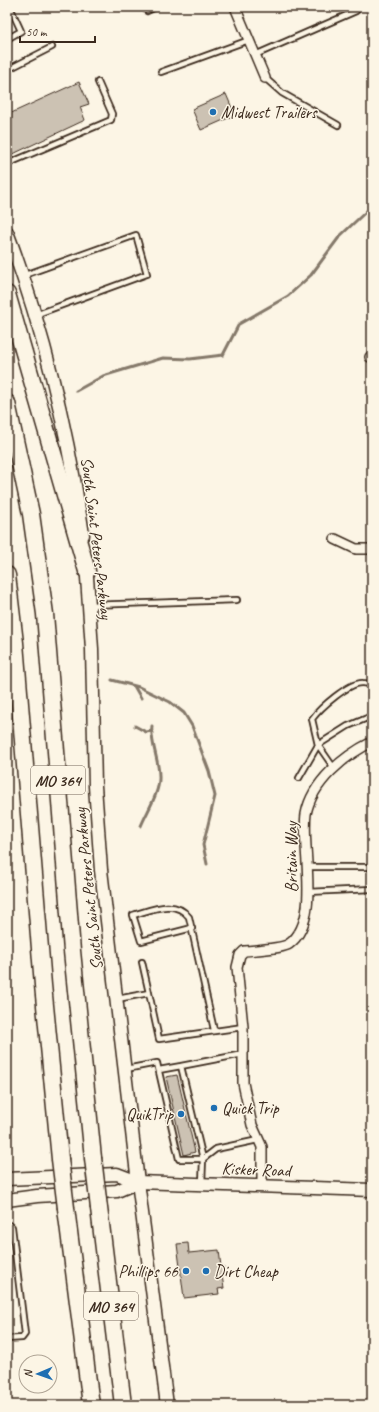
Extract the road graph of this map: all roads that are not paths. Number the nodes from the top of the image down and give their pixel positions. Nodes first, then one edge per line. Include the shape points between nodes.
1 (10, 7) edge
2 (156, 7) edge
3 (235, 7) edge
4 (354, 7) edge
5 (147, 11) dead end
6 (7, 39) edge
7 (249, 40) junction
8 (52, 47) dead end
9 (255, 55) junction
10 (7, 70) edge
11 (161, 72) dead end
12 (265, 78) joint
13 (98, 82) dead end
14 (338, 125) dead end
15 (7, 164) edge
16 (7, 232) edge
17 (22, 276) junction
18 (7, 294) edge
19 (35, 315) junction
20 (7, 403) edge
21 (335, 540) dead end
22 (372, 549) edge
23 (87, 571) junction
24 (7, 575) edge
25 (237, 600) dead end
26 (90, 605) junction
27 (7, 638) edge
28 (372, 685) edge
29 (18, 690) junction
30 (372, 716) edge
31 (372, 742) edge
32 (318, 745) junction
33 (334, 768) junction
34 (299, 778) dead end
35 (307, 867) junction
36 (372, 867) edge
37 (372, 890) edge
38 (308, 892) junction
39 (192, 928) junction
40 (142, 962) dead end
41 (149, 993) junction
42 (117, 999) junction
43 (243, 1027) junction
44 (214, 1030) junction
45 (243, 1054) junction
46 (181, 1066) junction
47 (126, 1069) junction
48 (159, 1070) junction
49 (258, 1140) junction
50 (203, 1159) junction
51 (7, 1179) edge
52 (138, 1182) junction
53 (202, 1184) junction
54 (262, 1186) junction
55 (372, 1190) edge
56 (7, 1200) edge
57 (7, 1224) edge
58 (7, 1340) edge
59 (86, 1367) junction
60 (86, 1405) edge
61 (91, 1405) edge
62 (123, 1405) edge
63 (167, 1405) edge

1 - 6 lane via 21,31
2 - 5 lane
3 - 7 street
4 - 9 lane via 356,10
7 - 9 street
7 - 11 lane
8 - 10 lane
9 - 12 street
12 - 14 lane via 282,93
13 - 15 lane via 112,114 111,120
16 - 17 main road, South Saint Peters Parkway
17 - 19 main road, South Saint Peters Parkway
17 - 19 lane via 136,235 147,274
18 - 23 highway
19 - 23 main road, South Saint Peters Parkway via 63,421
20 - 62 highway, MO 364, bridge via 31,514 44,614 72,951 93,1158
21 - 22 street via 356,549
23 - 26 main road, South Saint Peters Parkway
24 - 29 highway, MO 364
25 - 26 lane
26 - 42 main road, South Saint Peters Parkway via 97,824
27 - 29 highway
28 - 32 lane via 362,682 319,709 312,719
29 - 59 highway, MO 364, bridge via 60,1158
30 - 32 lane via 348,726
31 - 33 street, Britain Way
32 - 33 lane
32 - 34 lane
33 - 35 street, Britain Way via 313,795 306,815
35 - 36 lane
35 - 38 street, Britain Way
37 - 38 lane
38 - 43 street, Britain Way via 301,931 288,945 244,951 240,955 238,967
39 - 39 lane via 187,914 170,906 133,915 141,941
39 - 44 lane
40 - 41 lane
41 - 42 lane
41 - 44 lane via 159,1039
42 - 47 main road, South Saint Peters Parkway
43 - 44 lane
43 - 45 street
45 - 46 lane
45 - 49 street via 246,1102
46 - 48 lane
46 - 50 lane
47 - 48 lane via 157,1063
47 - 52 main road, South Saint Peters Parkway
48 - 50 lane via 179,1159
49 - 50 lane via 216,1149
49 - 54 street via 262,1147
50 - 53 lane
51 - 52 main road, Kisker Road via 117,1174
52 - 53 main road, Kisker Road
52 - 56 main road, Kisker Road via 117,1191
52 - 63 main road, South Saint Peters Parkway
53 - 54 main road, Kisker Road
54 - 55 main road, Kisker Road
57 - 58 lane via 12,1227 25,1334 22,1338
59 - 60 highway
59 - 61 highway, MO 364

